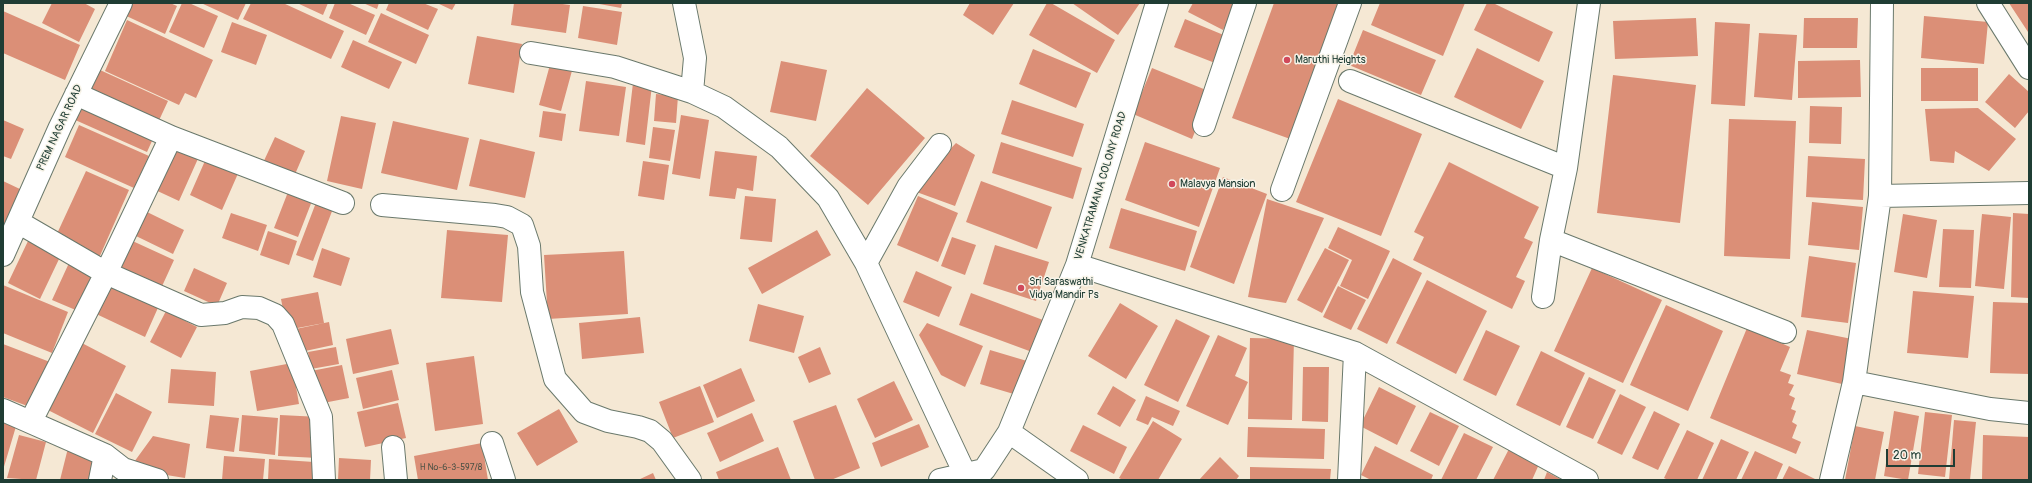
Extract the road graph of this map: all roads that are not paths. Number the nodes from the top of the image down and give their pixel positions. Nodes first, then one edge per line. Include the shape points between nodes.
1 (684, 3) edge
2 (1157, 3) edge
3 (1245, 3) edge
4 (1350, 3) edge
5 (1589, 3) edge
6 (1882, 3) edge
7 (1988, 3) edge
8 (114, 5) edge
9 (531, 53) dead end
10 (2029, 68) edge
11 (1350, 81) dead end
12 (692, 92) junction
13 (76, 94) junction
14 (1204, 125) dead end
15 (171, 137) junction
16 (940, 145) dead end
17 (1566, 168) junction
18 (2027, 188) edge
19 (1282, 190) dead end
20 (1880, 196) junction
21 (343, 203) dead end
22 (382, 205) dead end
23 (18, 222) junction
24 (1551, 240) junction
25 (3, 255) edge
26 (866, 263) junction
27 (1077, 265) junction
28 (106, 273) junction
29 (1543, 297) dead end
30 (1785, 332) dead end
31 (1355, 353) junction
32 (1854, 382) junction
33 (3, 410) edge
34 (2029, 413) edge
35 (31, 421) junction
36 (1009, 432) junction
37 (492, 443) dead end
38 (393, 447) dead end
39 (105, 455) junction
40 (978, 475) edge
41 (100, 480) edge
42 (157, 480) edge
43 (324, 480) edge
44 (396, 480) edge
45 (504, 480) edge
46 (690, 480) edge
47 (940, 480) edge
48 (1077, 480) edge
49 (1349, 480) edge
50 (1587, 480) edge
51 (1831, 480) edge

1 - 12 street via 695,58
2 - 27 street, VENKATRAMANA COLONY ROAD
3 - 14 street
4 - 19 street
5 - 17 street
6 - 20 street
7 - 10 street
8 - 13 street, PREM NAGAR ROAD
9 - 12 street via 615,67
11 - 17 street
12 - 26 street via 724,107 779,147 828,198
13 - 15 street
13 - 23 street, PREM NAGAR ROAD
15 - 21 street
15 - 28 street
16 - 26 street via 908,187
17 - 24 street
18 - 20 street
20 - 32 street
22 - 46 street via 495,215 507,217 522,225 529,246 532,292 555,379 584,412 650,431 662,441
23 - 25 street, PREM NAGAR ROAD
23 - 28 street
24 - 29 street
24 - 30 street
26 - 40 street
27 - 31 street
27 - 36 street, VENKATRAMANA COLONY ROAD
28 - 35 street
28 - 43 street via 201,315 225,313 242,308 259,308 275,315 283,324 321,417
31 - 49 street
31 - 50 street
32 - 34 street via 1990,409
32 - 51 street
33 - 35 street
35 - 39 street
36 - 40 street, VENKATRAMANA COLONY ROAD
36 - 48 street
37 - 45 street
38 - 44 street
39 - 41 street
39 - 42 street via 123,469
40 - 47 street

